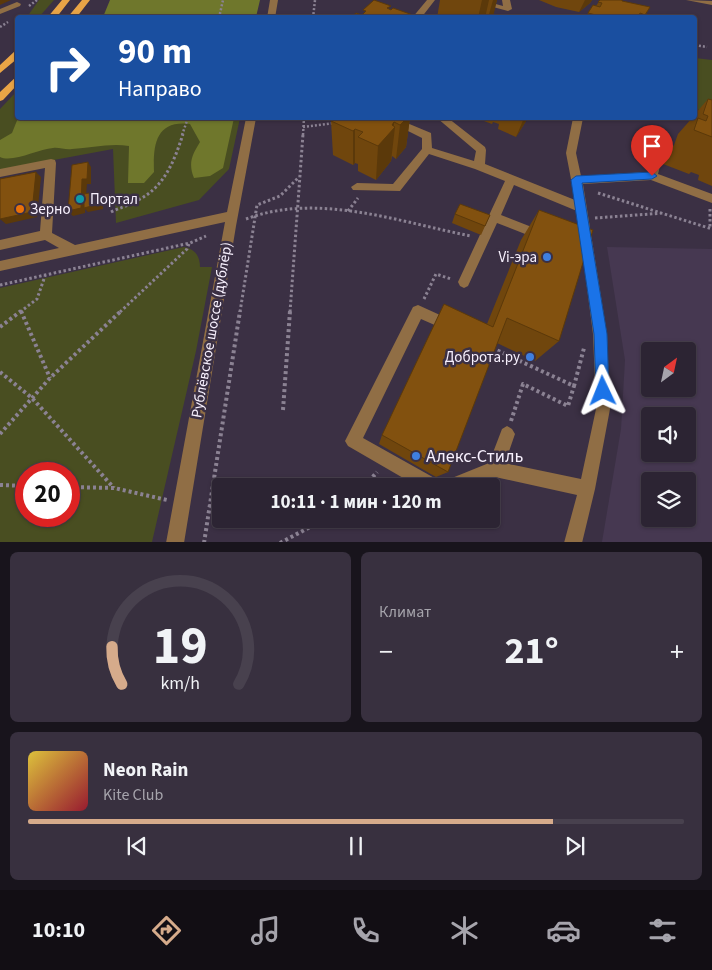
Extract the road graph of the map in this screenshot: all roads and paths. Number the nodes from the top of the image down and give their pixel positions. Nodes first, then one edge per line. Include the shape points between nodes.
1 (66, 0) edge
2 (86, 0) edge
3 (223, 0) edge
4 (274, 0) edge
5 (315, 0) edge
6 (431, 0) edge
7 (471, 0) edge
8 (506, 0) edge
9 (692, 0) edge
10 (712, 3) edge
11 (17, 4) dead end
12 (0, 12) edge
13 (54, 15) edge
14 (74, 15) edge
15 (220, 15) edge
16 (272, 15) edge
17 (313, 15) edge
18 (418, 15) edge
19 (697, 45) edge
20 (707, 47) dead end
21 (15, 56) edge
22 (0, 70) edge
23 (15, 81) edge
24 (0, 98) edge
25 (187, 120) edge
26 (251, 120) edge
27 (304, 120) edge
28 (391, 120) edge
29 (444, 120) edge
30 (578, 120) edge
31 (343, 122) edge
32 (303, 127) junction
33 (427, 150) junction
34 (658, 154) dead end
35 (479, 166) junction
36 (0, 173) edge
37 (652, 176) junction
38 (299, 177) junction
39 (512, 178) junction
40 (577, 183) junction
41 (357, 187) dead end
42 (711, 198) edge
43 (297, 208) junction
44 (111, 212) dead end
45 (583, 213) junction
46 (664, 213) junction
47 (254, 216) junction
48 (494, 217) junction
49 (231, 221) junction
50 (711, 229) edge
51 (46, 235) junction
52 (484, 238) junction
53 (554, 240) edge
54 (190, 243) junction
55 (0, 245) edge
56 (572, 247) edge
57 (75, 251) junction
58 (589, 254) junction
59 (0, 266) edge
60 (436, 274) dead end
61 (45, 276) junction
62 (464, 282) dead end
63 (0, 285) edge
64 (21, 311) junction
65 (418, 311) junction
66 (446, 324) edge
67 (0, 327) edge
68 (600, 334) junction
69 (487, 345) edge
70 (0, 372) edge
71 (50, 378) junction
72 (574, 386) junction
73 (32, 398) junction
74 (283, 410) dead end
75 (0, 434) edge
76 (506, 434) joint
77 (495, 469) junction
78 (418, 478) edge
79 (473, 478) edge
80 (0, 486) edge
81 (15, 486) edge
82 (80, 487) edge
83 (114, 488) junction
84 (587, 489) junction
85 (182, 503) junction
86 (210, 506) joint
87 (307, 528) edge
88 (175, 542) edge
89 (204, 542) edge
90 (280, 542) edge
91 (573, 542) edge

1 - 13 main road
2 - 14 main road
3 - 15 path
4 - 16 street
5 - 17 path
6 - 18 street
7 - 8 street via 508,8
9 - 10 street
11 - 12 street
19 - 20 path
21 - 22 main road
23 - 24 main road
25 - 44 path via 173,162 162,181 145,198
26 - 49 street, Рублёвское шоссе (дублёр)
27 - 32 path
28 - 33 street via 427,136
29 - 35 street via 480,150
30 - 40 street via 571,153
31 - 32 path
32 - 38 path
33 - 35 street
33 - 41 street via 396,188
34 - 37 street
35 - 39 street
36 - 51 street via 51,163
37 - 40 street
37 - 42 street
38 - 43 path
38 - 47 path via 280,196 257,205
39 - 45 street
39 - 48 street
40 - 45 street
40 - 46 path
42 - 50 path
43 - 47 path
43 - 52 path via 338,209 383,216
43 - 74 path
45 - 46 path
45 - 58 street
46 - 50 path
47 - 49 path
47 - 86 path
48 - 52 street
48 - 53 street
49 - 54 path
49 - 57 street
49 - 85 street, Рублёвское шоссе (дублёр)
51 - 55 street
51 - 57 street
52 - 62 street
54 - 61 path
54 - 71 path
56 - 58 street
57 - 59 street
58 - 68 street
60 - 65 path
61 - 63 path
61 - 64 path via 37,299
64 - 67 path
64 - 71 path
65 - 66 street
65 - 78 street via 352,441
68 - 72 path via 589,329
68 - 84 street via 603,409
69 - 72 path
70 - 73 path
71 - 73 path
72 - 76 path via 568,406 523,384
73 - 75 path
73 - 83 path
76 - 77 street
77 - 79 street
77 - 84 street
80 - 81 path
82 - 83 path
83 - 85 path
84 - 91 street
85 - 88 street, Рублёвское шоссе (дублёр)
86 - 89 path
87 - 90 path

